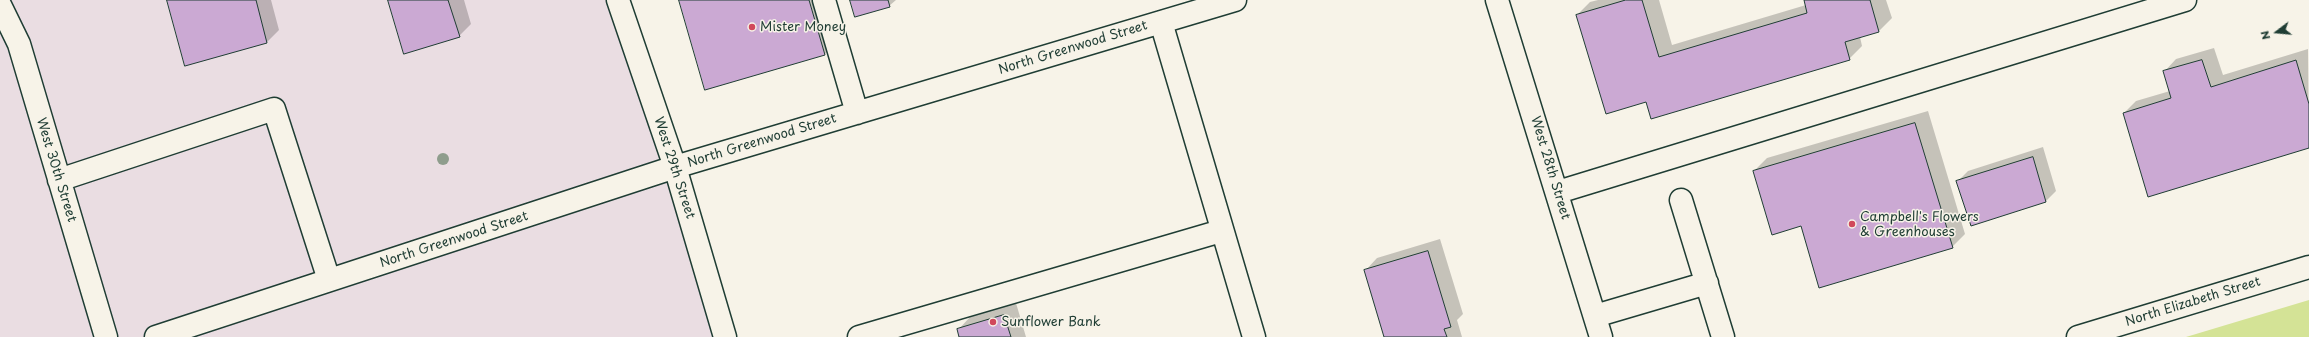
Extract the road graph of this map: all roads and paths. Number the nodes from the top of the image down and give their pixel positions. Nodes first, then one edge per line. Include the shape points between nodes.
1 (618, 0) edge
2 (824, 0) edge
3 (1235, 0) edge
4 (1497, 0) edge
5 (2185, 0) edge
6 (0, 5) edge
7 (1161, 22) junction
8 (857, 113) junction
9 (675, 167) junction
10 (59, 180) junction
11 (1558, 192) junction
12 (1681, 200) dead end
13 (1221, 231) junction
14 (2309, 267) edge
15 (329, 280) junction
16 (1706, 283) junction
17 (1595, 316) junction
18 (873, 335) edge
19 (106, 337) edge
20 (156, 337) edge
21 (726, 337) edge
22 (1254, 337) edge
23 (1602, 337) edge
24 (1723, 337) edge
25 (2078, 337) edge

1 - 9 street, West 29th Street
2 - 8 street
3 - 7 street, North Greenwood Street
4 - 11 street, West 28th Street
5 - 11 street
6 - 10 street, West 30th Street via 19,44
7 - 8 street, North Greenwood Street
7 - 13 street
8 - 9 street, North Greenwood Street
9 - 15 street, North Greenwood Street
9 - 21 street, West 29th Street
10 - 15 street via 274,109
10 - 19 street, West 30th Street
11 - 17 street, West 28th Street
12 - 16 street
13 - 18 street
13 - 22 street
14 - 25 street, North Elizabeth Street
15 - 20 street, North Greenwood Street
16 - 17 street
16 - 24 street
17 - 23 street, West 28th Street

